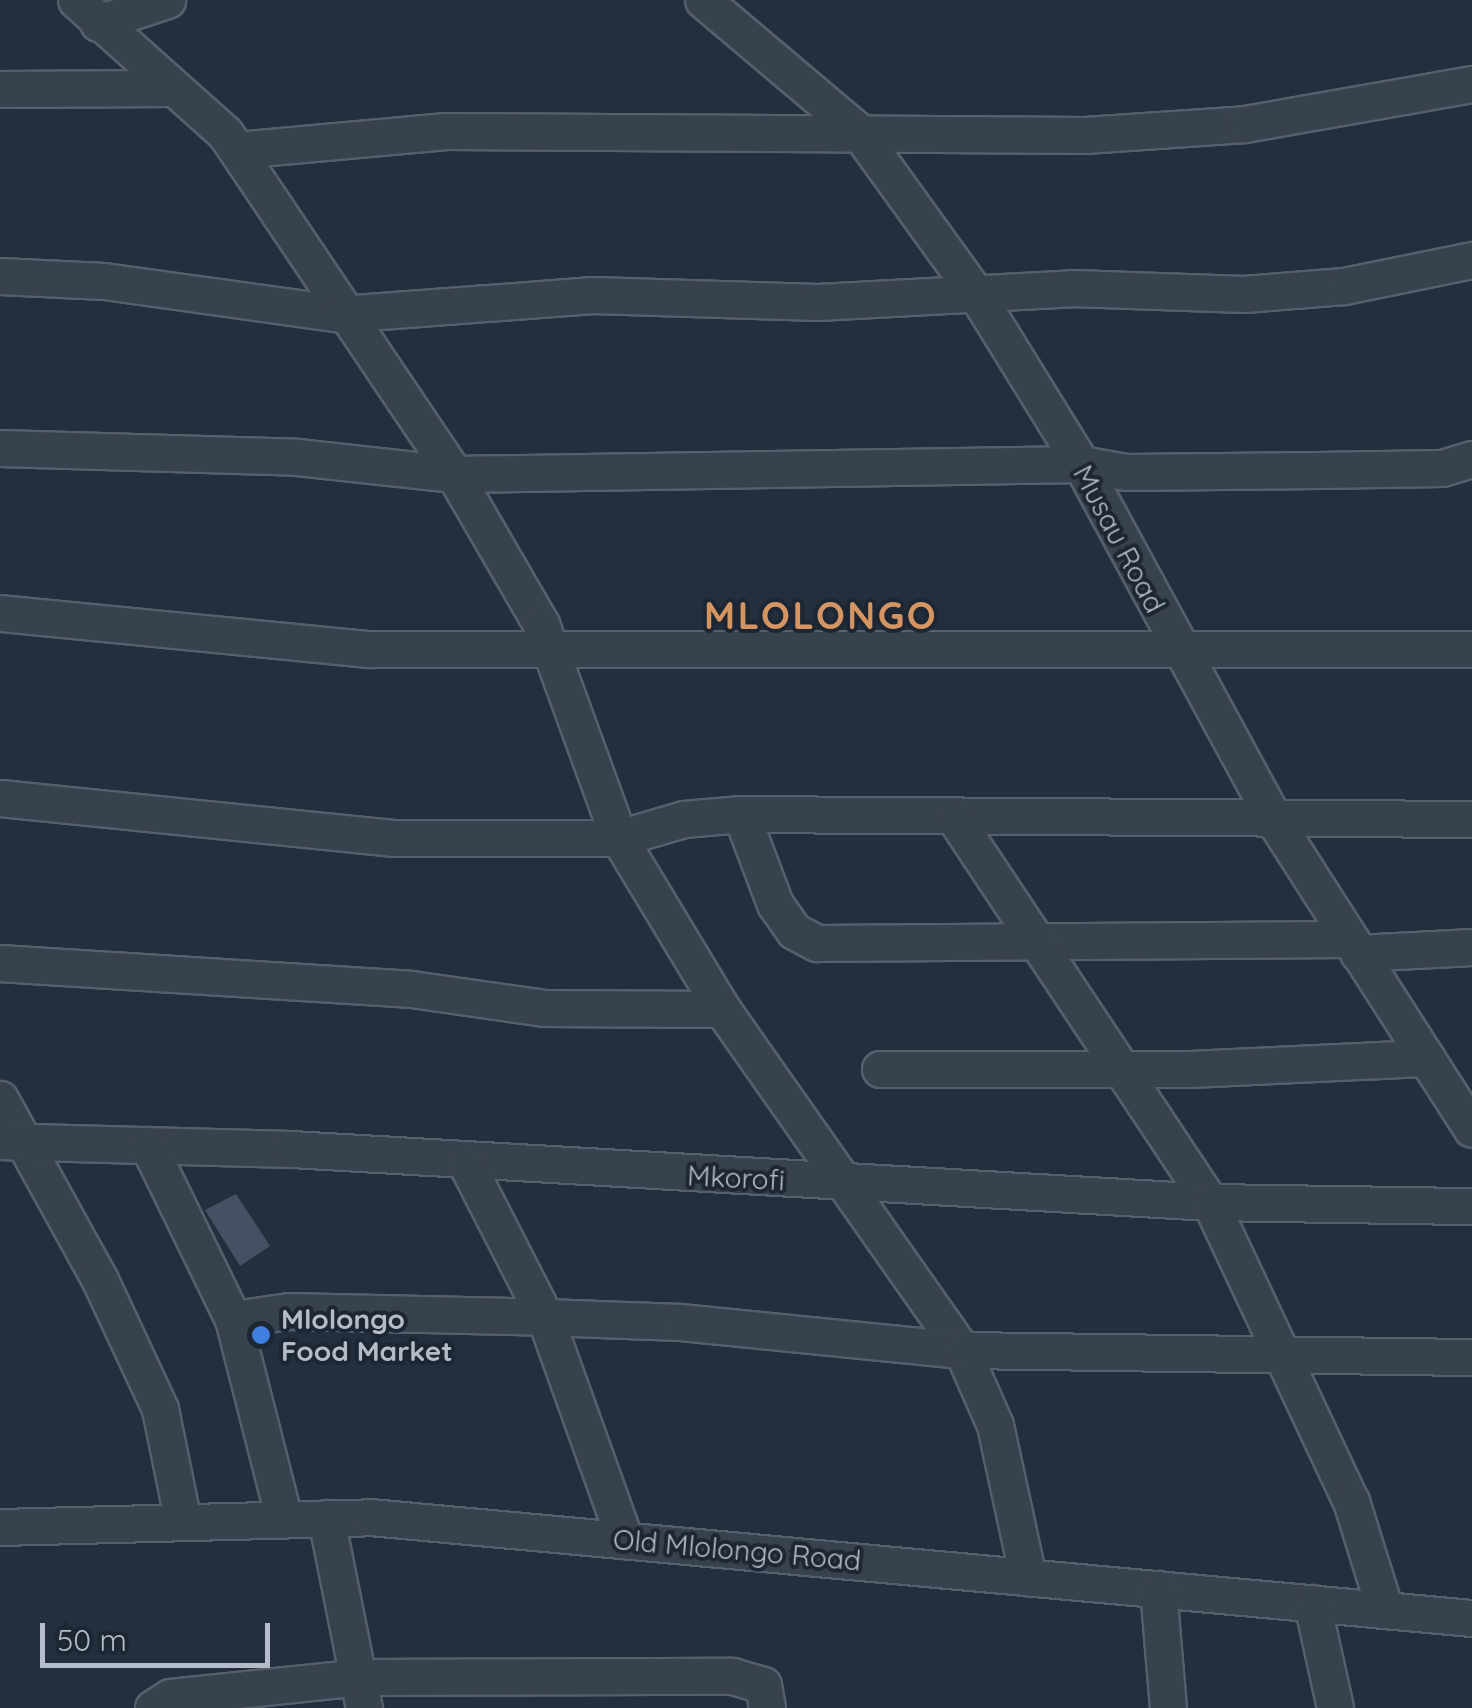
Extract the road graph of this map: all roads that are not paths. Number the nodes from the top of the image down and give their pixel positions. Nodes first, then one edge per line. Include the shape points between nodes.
1 (167, 0) edge
2 (702, 0) edge
3 (87, 12) edge
4 (1472, 84) edge
5 (172, 88) junction
6 (0, 89) edge
7 (860, 132) junction
8 (237, 150) junction
9 (1472, 260) edge
10 (0, 276) edge
11 (978, 297) junction
12 (341, 314) junction
13 (0, 448) edge
14 (1472, 459) edge
15 (1081, 464) junction
16 (454, 474) junction
17 (0, 613) edge
18 (1472, 648) edge
19 (552, 650) junction
20 (1178, 652) junction
21 (0, 798) edge
22 (742, 814) junction
23 (954, 818) junction
24 (1472, 820) edge
25 (1276, 823) junction
26 (620, 838) junction
27 (1032, 942) junction
28 (1354, 946) junction
29 (1472, 947) edge
30 (0, 963) edge
31 (722, 1009) junction
32 (1446, 1068) edge
33 (880, 1069) dead end
34 (1117, 1069) junction
35 (0, 1099) edge
36 (1472, 1129) edge
37 (12, 1142) edge
38 (148, 1145) junction
39 (465, 1161) junction
40 (846, 1182) junction
41 (1210, 1202) junction
42 (1472, 1206) edge
43 (545, 1317) junction
44 (232, 1319) junction
45 (962, 1350) junction
46 (1282, 1353) junction
47 (1472, 1357) edge
48 (326, 1518) junction
49 (284, 1519) junction
50 (183, 1522) junction
51 (0, 1527) edge
52 (625, 1540) junction
53 (1028, 1577) junction
54 (1158, 1589) junction
55 (1312, 1603) junction
56 (1385, 1610) junction
57 (1472, 1618) edge
58 (362, 1693) edge
59 (123, 1708) edge
60 (153, 1708) edge
61 (767, 1708) edge
62 (1168, 1708) edge
63 (1335, 1708) edge

1 - 3 street
2 - 7 street, Musau Road
3 - 5 street
4 - 7 street via 1246,124 1085,135
5 - 6 street
5 - 8 street
7 - 8 street via 446,132
7 - 11 street, Musau Road
8 - 12 street
9 - 11 street via 1344,286 1244,294 1074,288
10 - 12 street via 104,281
11 - 12 street via 818,302 593,295
11 - 15 street, Musau Road
12 - 16 street
13 - 16 street via 296,457
14 - 15 street via 1442,468 1126,472
15 - 16 street
15 - 20 street, Musau Road
16 - 19 street
17 - 19 street via 369,649
18 - 20 street
19 - 20 street via 782,644
19 - 26 street
20 - 25 street, Musau Road
21 - 26 street via 395,838
22 - 23 street
22 - 26 street via 684,818
22 - 27 street via 775,904 794,931 817,943
23 - 25 street
23 - 27 street
24 - 25 street
25 - 28 street, Musau Road
26 - 31 street
27 - 28 street
27 - 34 street
28 - 29 street
28 - 32 street, Musau Road
30 - 31 street via 411,989 544,1008
31 - 40 street
32 - 34 street
32 - 36 street, Musau Road
33 - 34 street
34 - 41 street
35 - 37 street
37 - 38 street, Mkorofi
37 - 50 street via 160,1408
38 - 39 street, Mkorofi
38 - 44 street
39 - 40 street, Mkorofi
39 - 43 street
40 - 41 street, Mkorofi
40 - 45 street
41 - 42 street, Mkorofi
41 - 46 street
43 - 44 street via 288,1311
43 - 45 street via 680,1322
43 - 52 street
44 - 49 street
45 - 46 street
45 - 53 street via 996,1425
46 - 47 street
46 - 56 street via 1351,1501
48 - 49 street, Old Mlolongo Road
48 - 52 street, Old Mlolongo Road
48 - 58 street
49 - 50 street, Old Mlolongo Road
50 - 51 street, Old Mlolongo Road
52 - 53 street, Old Mlolongo Road
53 - 54 street, Old Mlolongo Road
54 - 55 street, Old Mlolongo Road
54 - 62 street
55 - 56 street, Old Mlolongo Road
55 - 63 street
56 - 57 street, Old Mlolongo Road
58 - 60 street via 170,1697
58 - 61 street via 753,1676 763,1684
59 - 60 street

